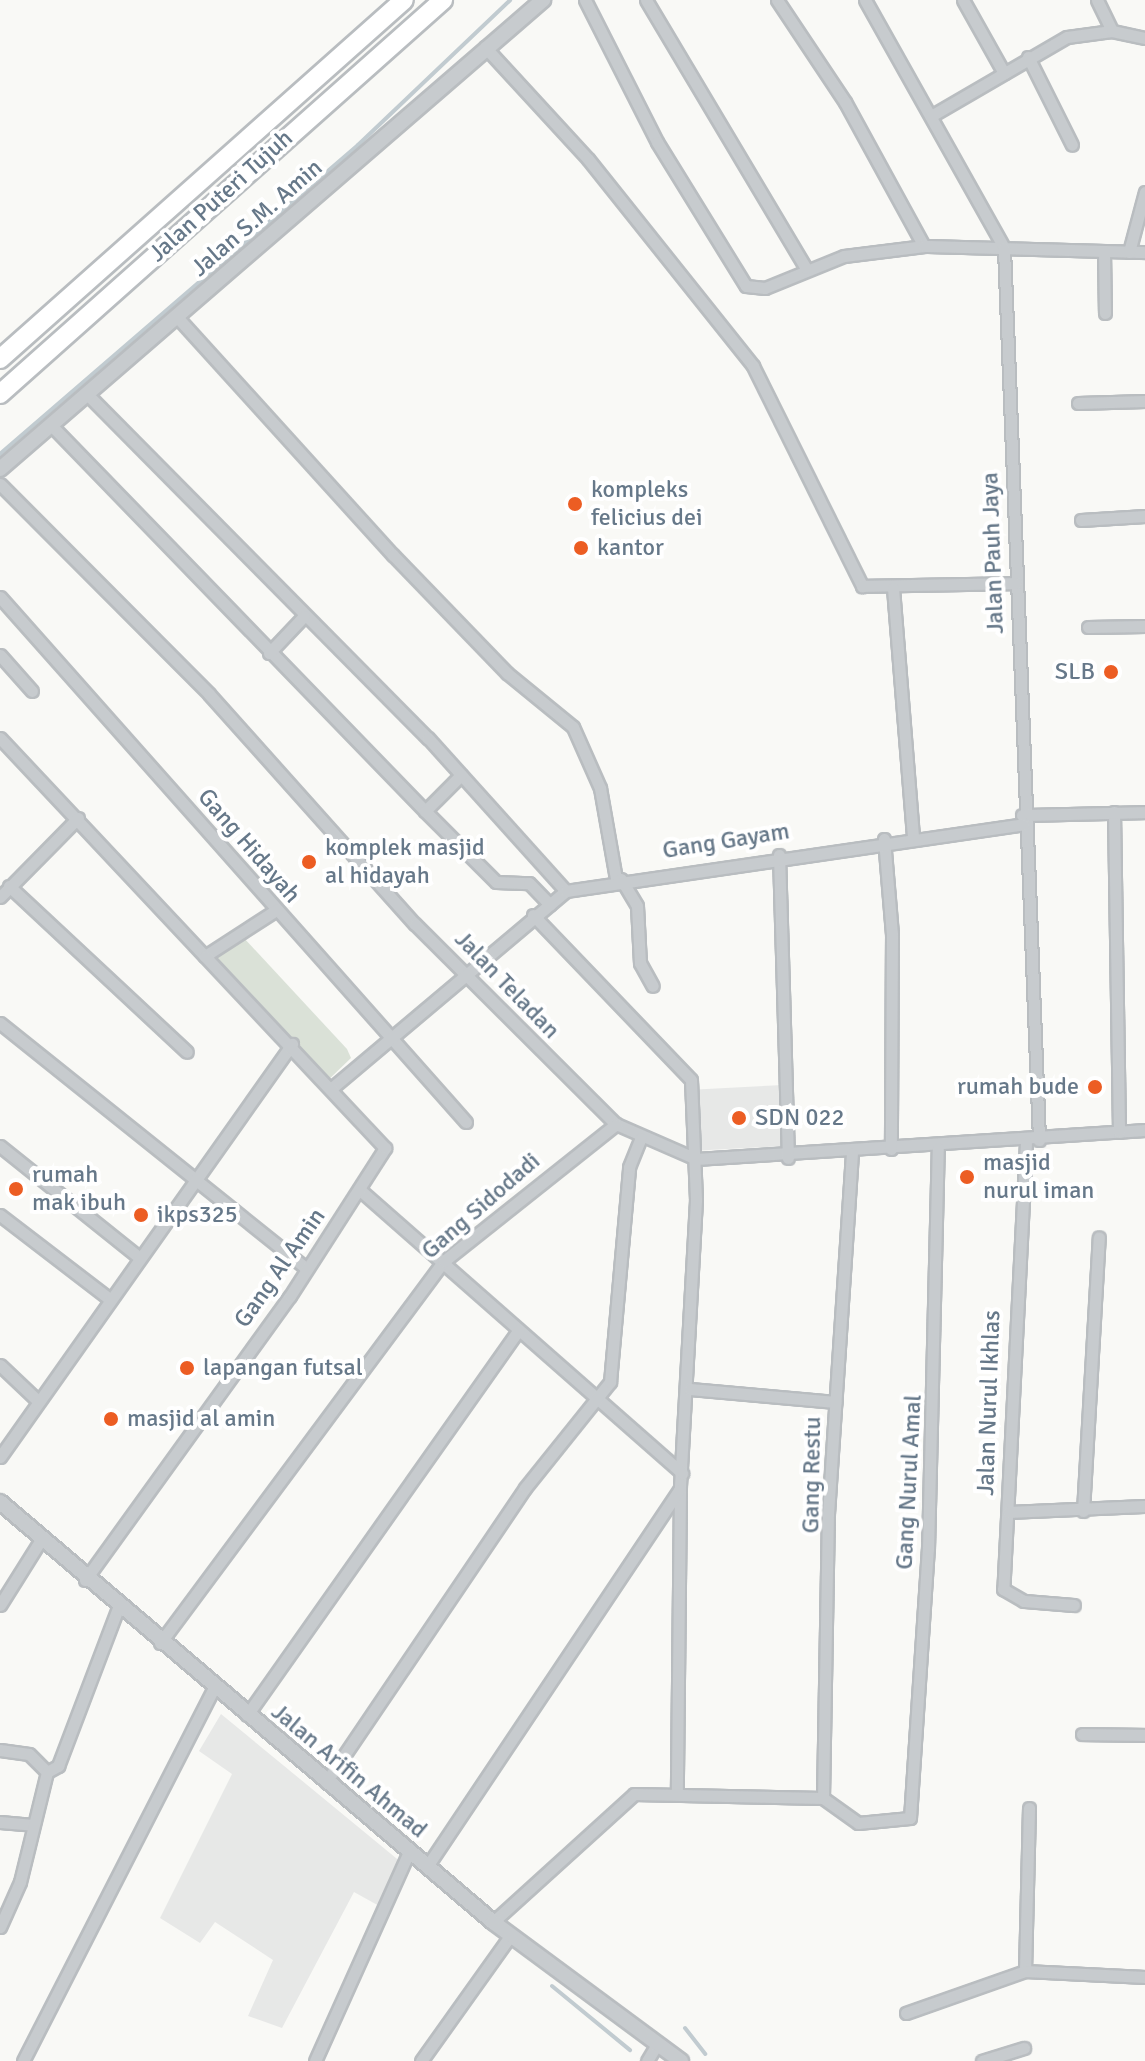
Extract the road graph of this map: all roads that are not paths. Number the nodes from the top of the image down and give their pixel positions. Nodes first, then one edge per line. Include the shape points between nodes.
1 (404, 0) edge
2 (443, 0) edge
3 (543, 0) edge
4 (585, 0) edge
5 (646, 0) edge
6 (777, 0) edge
7 (865, 0) edge
8 (963, 0) edge
9 (1097, 0) edge
10 (1112, 31) junction
11 (1145, 38) edge
12 (485, 47) junction
13 (1028, 57) junction
14 (1004, 73) junction
15 (931, 116) junction
16 (1072, 145) dead end
17 (1145, 192) edge
18 (924, 246) junction
19 (1004, 248) junction
20 (1104, 252) junction
21 (1129, 252) junction
22 (1145, 252) edge
23 (806, 268) junction
24 (1105, 313) dead end
25 (177, 317) junction
26 (0, 359) edge
27 (0, 394) edge
28 (87, 394) junction
29 (1145, 401) edge
30 (1078, 403) dead end
31 (51, 425) junction
32 (0, 469) edge
33 (0, 484) edge
34 (1145, 516) edge
35 (1081, 520) dead end
36 (1016, 583) junction
37 (893, 588) junction
38 (0, 597) edge
39 (304, 616) junction
40 (1145, 626) edge
41 (1088, 627) dead end
42 (269, 653) junction
43 (0, 655) edge
44 (32, 691) dead end
45 (0, 738) edge
46 (461, 775) junction
47 (425, 811) junction
48 (1114, 812) junction
49 (1145, 812) edge
50 (78, 818) junction
51 (1023, 820) junction
52 (913, 835) junction
53 (884, 839) junction
54 (779, 855) junction
55 (618, 879) junction
56 (9, 886) junction
57 (566, 891) junction
58 (0, 897) edge
59 (550, 905) junction
60 (276, 910) junction
61 (533, 915) junction
62 (205, 956) junction
63 (465, 971) junction
64 (653, 986) dead end
65 (0, 1023) edge
66 (393, 1034) junction
67 (292, 1044) junction
68 (187, 1052) dead end
69 (333, 1087) junction
70 (466, 1122) dead end
71 (616, 1124) junction
72 (1145, 1130) edge
73 (1119, 1132) junction
74 (641, 1138) junction
75 (1039, 1140) junction
76 (1026, 1142) junction
77 (0, 1146) edge
78 (938, 1148) junction
79 (891, 1149) junction
80 (852, 1154) junction
81 (788, 1158) junction
82 (696, 1159) junction
83 (196, 1176) junction
84 (360, 1190) junction
85 (0, 1215) edge
86 (1099, 1237) dead end
87 (136, 1255) junction
88 (444, 1261) junction
89 (307, 1269) junction
90 (107, 1297) junction
91 (519, 1330) junction
92 (0, 1365) edge
93 (690, 1389) junction
94 (596, 1397) junction
95 (38, 1401) junction
96 (835, 1402) junction
97 (0, 1457) edge
98 (682, 1473) junction
99 (680, 1490) junction
100 (0, 1502) edge
101 (1145, 1506) edge
102 (1083, 1511) junction
103 (1008, 1512) junction
104 (42, 1538) junction
105 (85, 1580) junction
106 (0, 1605) edge
107 (1074, 1605) dead end
108 (118, 1608) junction
109 (160, 1643) junction
110 (214, 1688) junction
111 (247, 1715) junction
112 (1082, 1734) dead end
113 (1145, 1735) edge
114 (0, 1750) edge
115 (47, 1772) junction
116 (326, 1782) junction
117 (677, 1793) junction
118 (823, 1798) junction
119 (1029, 1808) dead end
120 (0, 1822) edge
121 (33, 1825) junction
122 (410, 1850) junction
123 (428, 1865) junction
124 (493, 1922) junction
125 (0, 1927) edge
126 (511, 1935) junction
127 (1025, 1971) junction
128 (1145, 1977) edge
129 (906, 2013) dead end
130 (658, 2043) junction
131 (1024, 2048) dead end
132 (23, 2061) edge
133 (315, 2061) edge
134 (421, 2061) edge
135 (647, 2061) edge
136 (681, 2061) edge
137 (982, 2061) edge

1 - 26 highway, Jalan Puteri Tujuh
2 - 27 highway, Jalan Puteri Tujuh
3 - 12 street, Jalan S.M. Amin
4 - 23 street via 657,142 746,286 765,288
5 - 23 street
6 - 18 street via 845,102
7 - 15 street, Jalan Pauh Jaya
8 - 14 street
9 - 10 street
10 - 11 street
10 - 13 street via 1067,37
12 - 25 street, Jalan S.M. Amin
12 - 37 street via 588,159 753,366 862,586
13 - 14 street
13 - 16 street
14 - 15 street
15 - 19 street, Jalan Pauh Jaya
17 - 21 street
18 - 19 street
18 - 23 street
19 - 20 street
19 - 36 street, Jalan Pauh Jaya
20 - 21 street
20 - 24 street
21 - 22 street
25 - 28 street, Jalan S.M. Amin
25 - 55 street via 507,673 573,727 600,788
28 - 31 street, Jalan S.M. Amin
28 - 39 street
29 - 30 street
31 - 32 street, Jalan S.M. Amin
31 - 42 street
33 - 63 street, Jalan Teladan via 209,694
34 - 35 street
36 - 37 street
36 - 51 street, Jalan Pauh Jaya
37 - 52 street
38 - 60 street, Gang Hidayah
39 - 42 street
39 - 46 street
40 - 41 street
42 - 47 street
43 - 44 street
45 - 50 street
46 - 47 street
46 - 57 street
47 - 59 street via 496,882 529,883
48 - 49 street, Gang Gayam
48 - 51 street, Gang Gayam
48 - 73 street
50 - 56 street
50 - 62 street
51 - 52 street, Gang Gayam
51 - 75 street, Jalan Pauh Jaya
52 - 53 street, Gang Gayam
53 - 54 street, Gang Gayam
53 - 79 street via 892,934
54 - 55 street, Gang Gayam
54 - 81 street
55 - 57 street, Gang Gayam
55 - 64 street via 637,906 640,963
56 - 58 street
56 - 68 street
57 - 59 street, Gang Gayam
59 - 61 street, Gang Gayam
60 - 62 street
60 - 66 street, Gang Hidayah
61 - 63 street, Gang Gayam
61 - 82 street via 691,1080
62 - 67 street
63 - 66 street, Gang Gayam
63 - 71 street, Jalan Teladan
65 - 83 street
66 - 69 street, Gang Gayam
66 - 70 street, Gang Hidayah
67 - 69 street
67 - 83 street
69 - 84 street, Gang Al Amin via 385,1148
71 - 74 street, Jalan Teladan
71 - 88 street, Gang Sidodadi
72 - 73 street, Jalan Teladan
73 - 75 street, Jalan Teladan
74 - 82 street, Jalan Teladan
74 - 94 street via 629,1167 616,1370
75 - 76 street, Jalan Teladan
76 - 78 street, Jalan Teladan
76 - 103 street, Jalan Nurul Ikhlas
77 - 87 street
78 - 79 street, Jalan Teladan
78 - 118 street, Gang Nurul Amal via 928,1549 910,1818 858,1823
79 - 80 street, Jalan Teladan
80 - 81 street, Jalan Teladan
80 - 96 street, Gang Restu
81 - 82 street, Jalan Teladan
82 - 93 street
83 - 87 street
83 - 89 street
84 - 88 street
84 - 89 street, Gang Al Amin
85 - 90 street
86 - 102 street
87 - 90 street
88 - 91 street
88 - 109 street, Gang Sidodadi
89 - 105 street, Gang Al Amin
90 - 95 street
91 - 94 street
91 - 111 street
92 - 95 street
93 - 96 street
93 - 98 street
94 - 98 street
94 - 116 street via 525,1488
95 - 97 street
96 - 118 street, Gang Restu
98 - 99 street
99 - 117 street
99 - 123 street
100 - 104 street, Jalan Arifin Ahmad
101 - 102 street
102 - 103 street
103 - 107 street, Jalan Nurul Ikhlas via 1006,1597
104 - 105 street, Jalan Arifin Ahmad
104 - 106 street
105 - 108 street, Jalan Arifin Ahmad
108 - 109 street, Jalan Arifin Ahmad
108 - 115 street via 58,1766
109 - 110 street, Jalan Arifin Ahmad
110 - 111 street, Jalan Arifin Ahmad
110 - 132 street
111 - 116 street, Jalan Arifin Ahmad
112 - 113 street
114 - 115 street via 29,1754
115 - 121 street
116 - 122 street, Jalan Arifin Ahmad
117 - 118 street
117 - 124 street via 634,1794 619,1803
119 - 127 street
120 - 121 street
121 - 125 street
122 - 123 street, Jalan Arifin Ahmad
122 - 133 street
123 - 124 street, Jalan Arifin Ahmad
124 - 126 street, Jalan Arifin Ahmad
126 - 130 street, Jalan Arifin Ahmad
126 - 134 street
127 - 128 street
127 - 129 street
130 - 135 street
130 - 136 street, Jalan Arifin Ahmad
131 - 137 street

